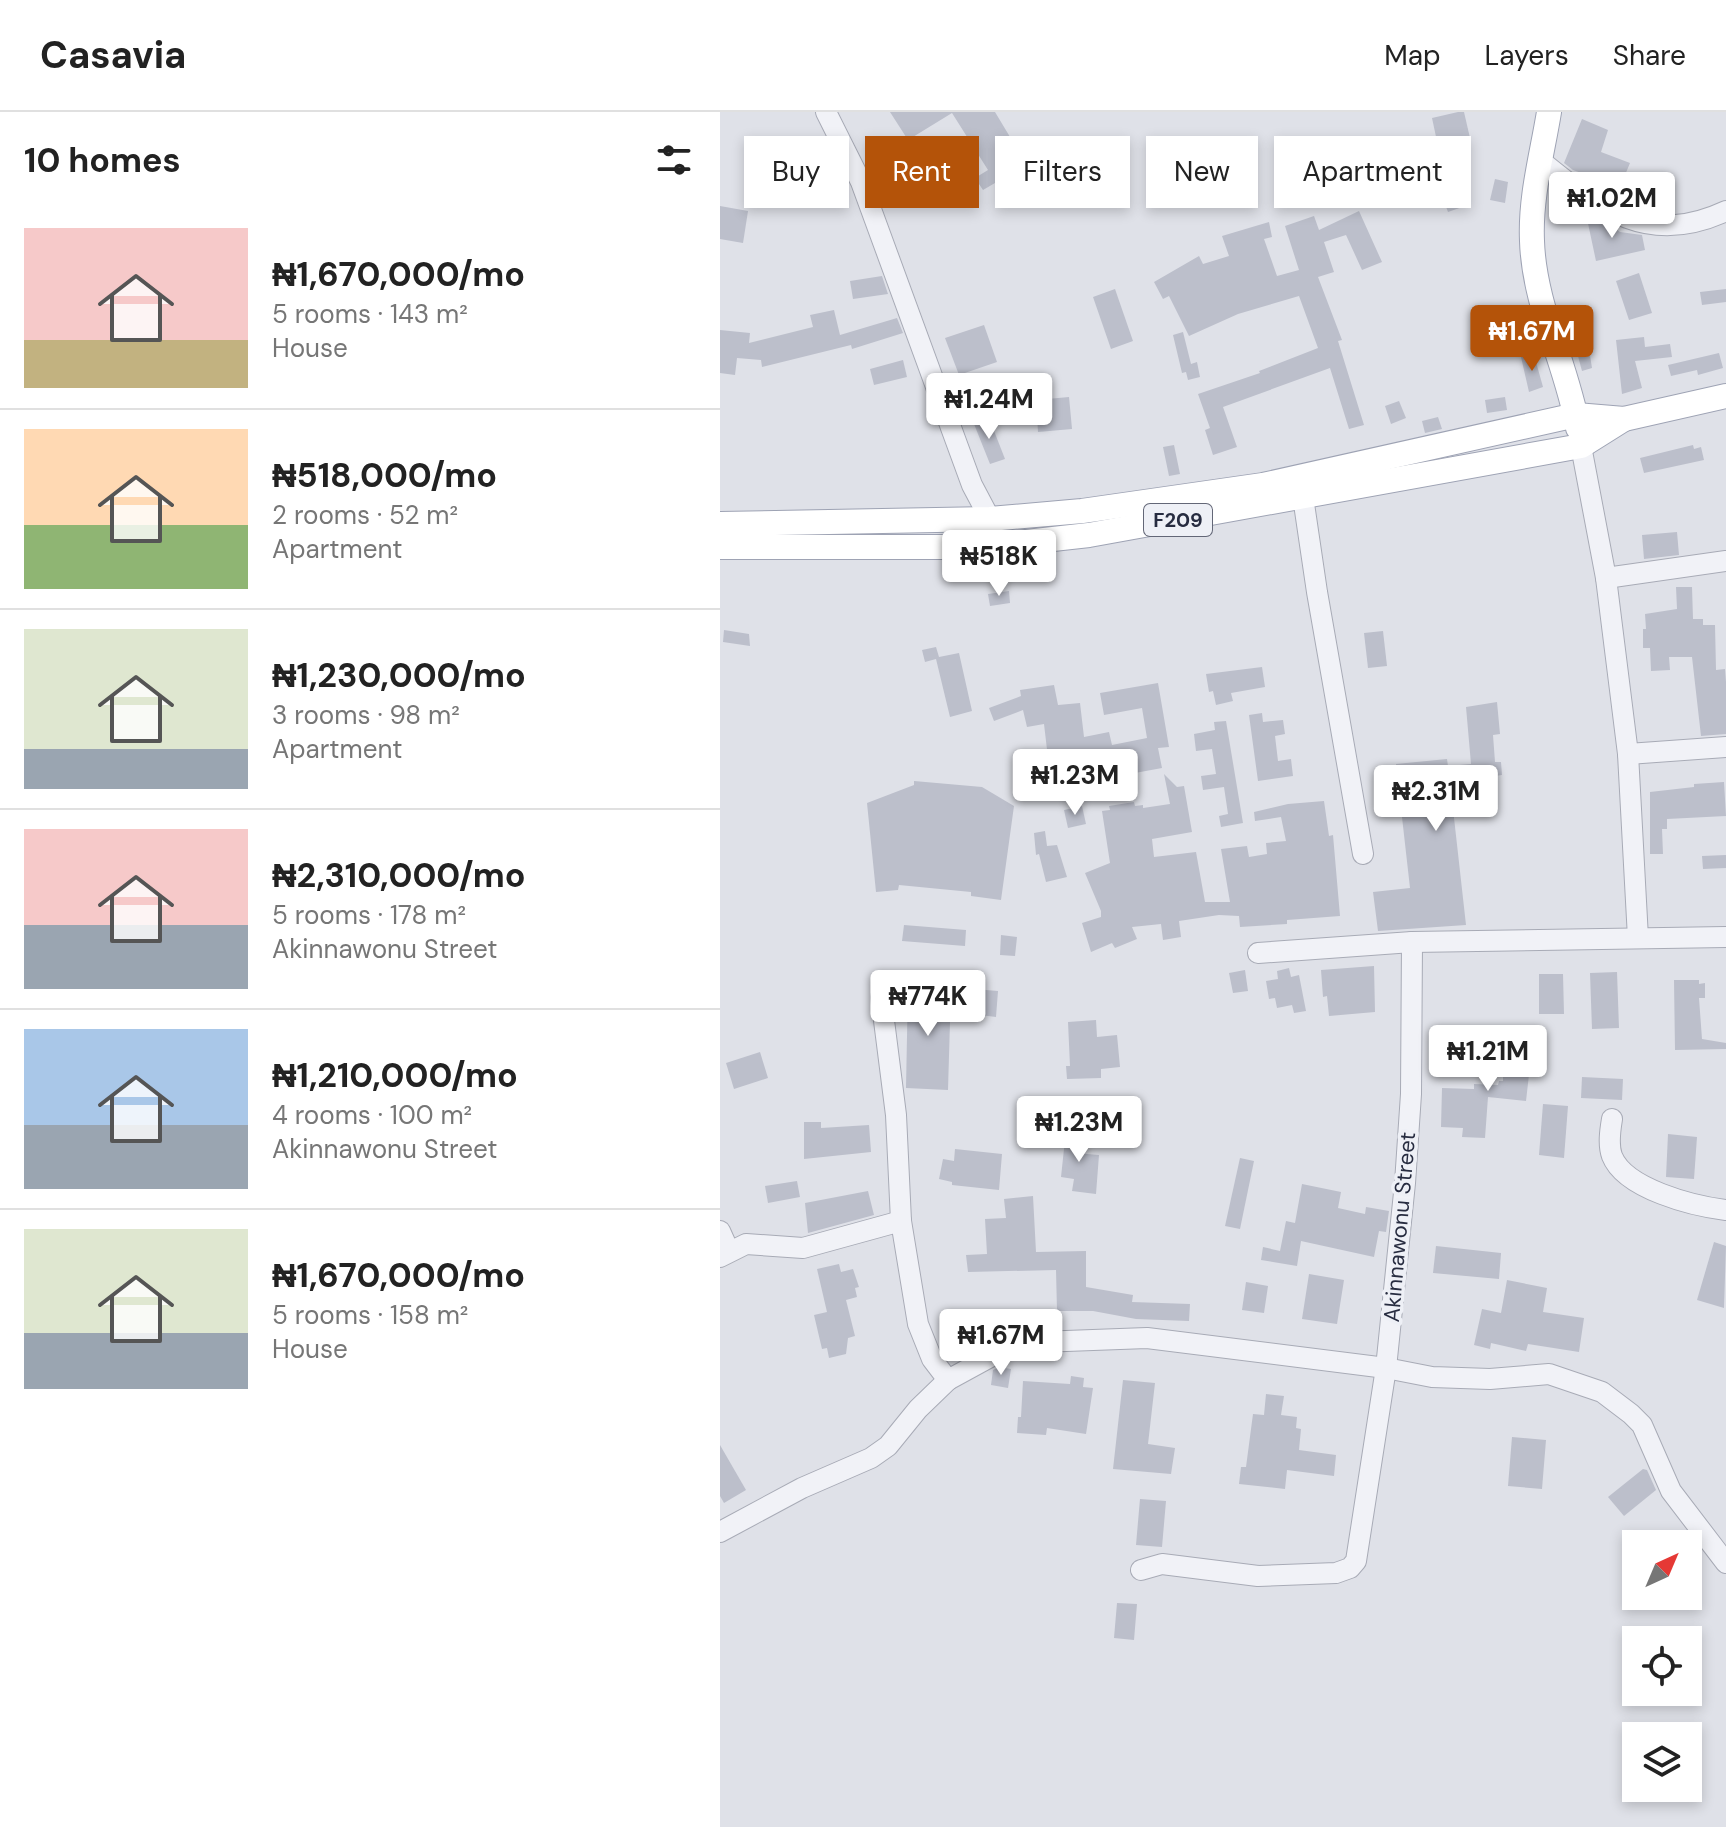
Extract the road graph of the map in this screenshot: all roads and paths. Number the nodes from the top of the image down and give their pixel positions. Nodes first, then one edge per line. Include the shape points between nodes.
1 (826, 112) edge
2 (1549, 112) edge
3 (1541, 161) junction
4 (1726, 211) edge
5 (1726, 396) edge
6 (1576, 415) junction
7 (1624, 419) junction
8 (1581, 446) junction
9 (1303, 497) junction
10 (990, 519) junction
11 (720, 524) edge
12 (720, 547) edge
13 (1726, 561) edge
14 (1606, 578) junction
15 (1726, 747) edge
16 (1628, 754) junction
17 (1363, 854) dead end
18 (1726, 937) edge
19 (1638, 938) junction
20 (1412, 942) junction
21 (1258, 953) dead end
22 (881, 997) dead end
23 (1612, 1119) dead end
24 (1726, 1210) edge
25 (901, 1221) junction
26 (722, 1243) edge
27 (1386, 1368) junction
28 (948, 1380) junction
29 (720, 1532) edge
30 (1726, 1563) edge
31 (1141, 1570) dead end

1 - 10 street via 861,182 972,485
2 - 3 main road
3 - 4 street via 1590,198 1643,224 1670,228
3 - 6 main road via 1532,194 1532,243 1539,292
5 - 7 main road, F209
6 - 7 main road, F209
6 - 8 main road
6 - 10 main road, F209 via 1263,485
7 - 8 main road, F209
8 - 9 main road, F209
8 - 14 street
9 - 12 main road, F209 via 1089,535 981,547
9 - 17 street
10 - 11 main road, F209
13 - 14 street
14 - 16 street
15 - 16 street
16 - 19 street
18 - 19 street
19 - 20 street
20 - 21 street
20 - 27 street, Akinnawonu Street via 1411,1094
22 - 25 street via 896,1115
23 - 24 street via 1611,1153 1629,1178 1684,1201
25 - 26 street via 803,1248
25 - 28 street via 918,1324 932,1359
27 - 28 street via 1147,1338 1071,1340 1003,1350
27 - 30 street via 1490,1379 1549,1374 1602,1392 1642,1425 1671,1491
27 - 31 street, Akinnawonu Street via 1356,1561 1350,1568 1258,1576 1162,1564
28 - 29 street via 871,1458

